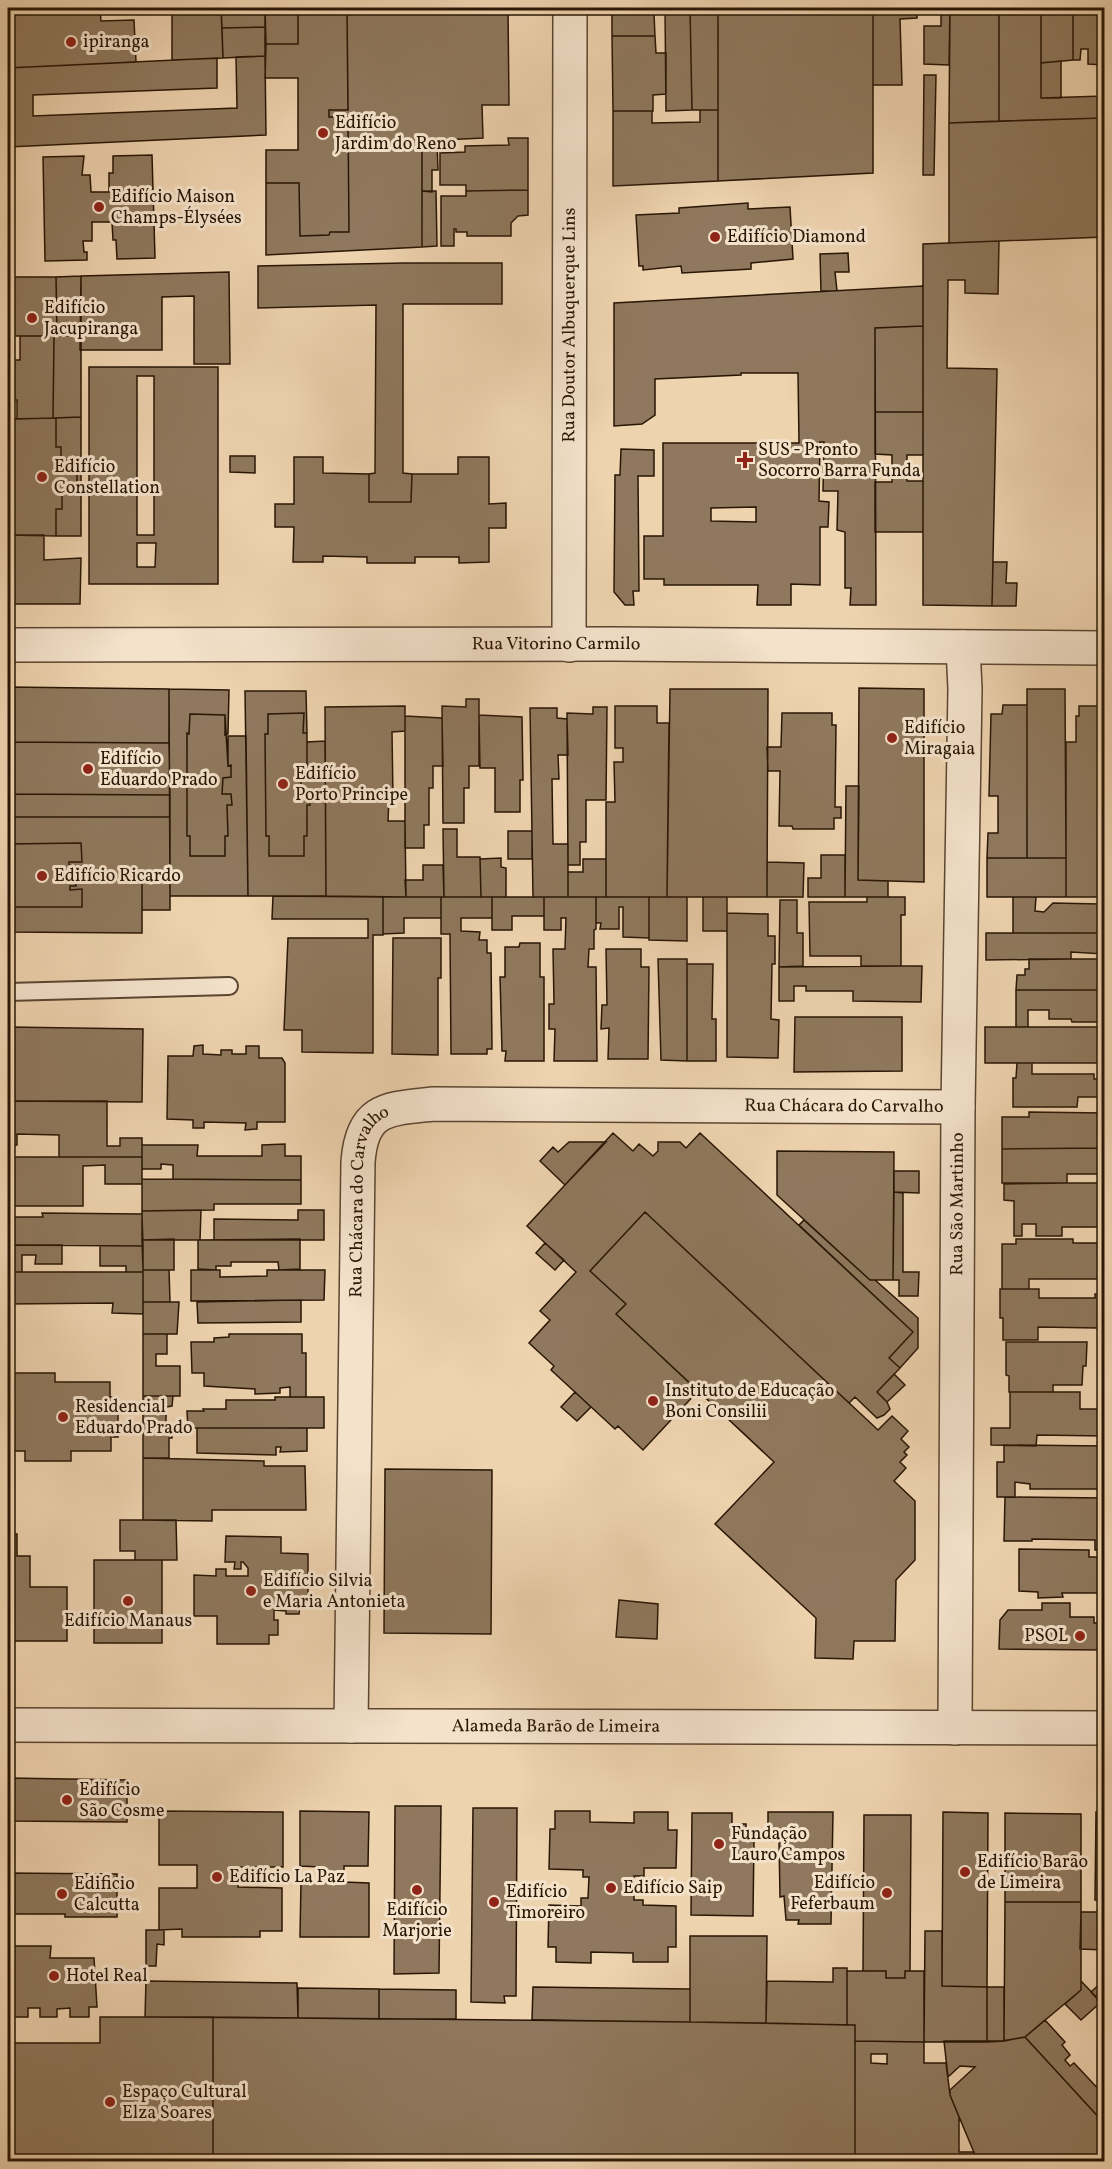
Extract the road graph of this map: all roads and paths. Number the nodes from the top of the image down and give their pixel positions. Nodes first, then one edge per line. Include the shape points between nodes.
1 (570, 8) edge
2 (8, 645) edge
3 (569, 645) junction
4 (963, 647) junction
5 (1104, 648) edge
6 (229, 986) dead end
7 (8, 993) edge
8 (958, 1107) junction
9 (8, 1725) edge
10 (351, 1726) junction
11 (954, 1728) junction
12 (1104, 1728) edge

1 - 3 street, Rua Doutor Albuquerque Lins
2 - 3 street, Rua Vitorino Carmilo
3 - 4 street, Rua Vitorino Carmilo
4 - 5 street, Rua Vitorino Carmilo
4 - 8 street, Rua São Martinho
6 - 7 lane
8 - 10 street, Rua Chácara do Carvalho via 434,1104 380,1114 365,1127 358,1183
8 - 11 street, Rua São Martinho
9 - 10 street, Alameda Barão de Limeira
10 - 11 street, Alameda Barão de Limeira
11 - 12 street, Alameda Barão de Limeira

